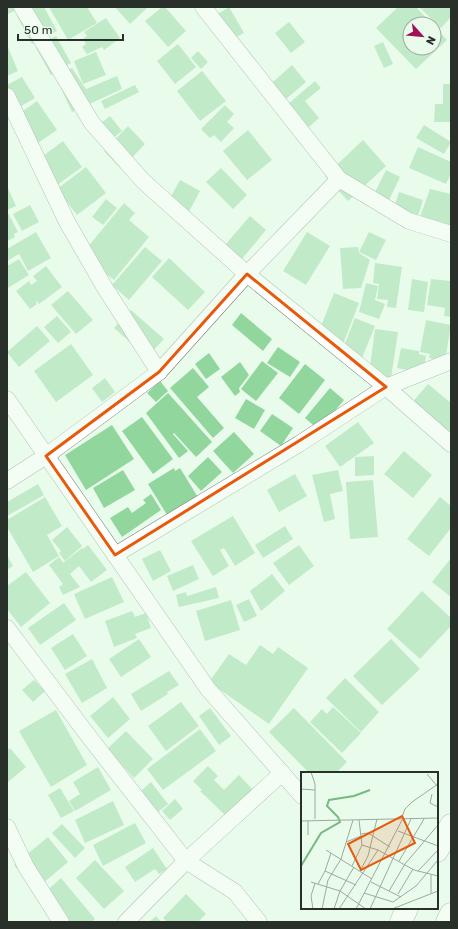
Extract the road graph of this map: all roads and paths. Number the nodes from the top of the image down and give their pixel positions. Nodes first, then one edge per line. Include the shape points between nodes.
1 (22, 7) edge
2 (203, 7) edge
3 (7, 96) edge
4 (339, 179) junction
5 (451, 234) edge
6 (247, 274) junction
7 (451, 361) edge
8 (159, 372) junction
9 (386, 387) junction
10 (7, 399) edge
11 (451, 444) edge
12 (46, 456) junction
13 (7, 481) edge
14 (115, 555) junction
15 (7, 628) edge
16 (282, 773) junction
17 (301, 795) edge
18 (451, 825) edge
19 (7, 827) edge
20 (438, 849) edge
21 (186, 861) junction
22 (451, 914) edge
23 (61, 922) edge
24 (126, 922) edge
25 (259, 922) edge
26 (447, 922) edge

1 - 6 street via 92,123 143,181
2 - 4 street
3 - 8 street via 67,222 105,288
4 - 5 street via 409,221
4 - 6 street
6 - 8 street
6 - 9 street
7 - 9 street
8 - 12 street
9 - 11 street
9 - 14 street via 299,444
10 - 12 street
12 - 13 street
12 - 14 street
14 - 16 street via 208,689
15 - 21 street
16 - 17 street
16 - 21 street
18 - 20 highway
19 - 23 street via 26,867
21 - 24 street
21 - 25 street via 235,892
22 - 26 highway

